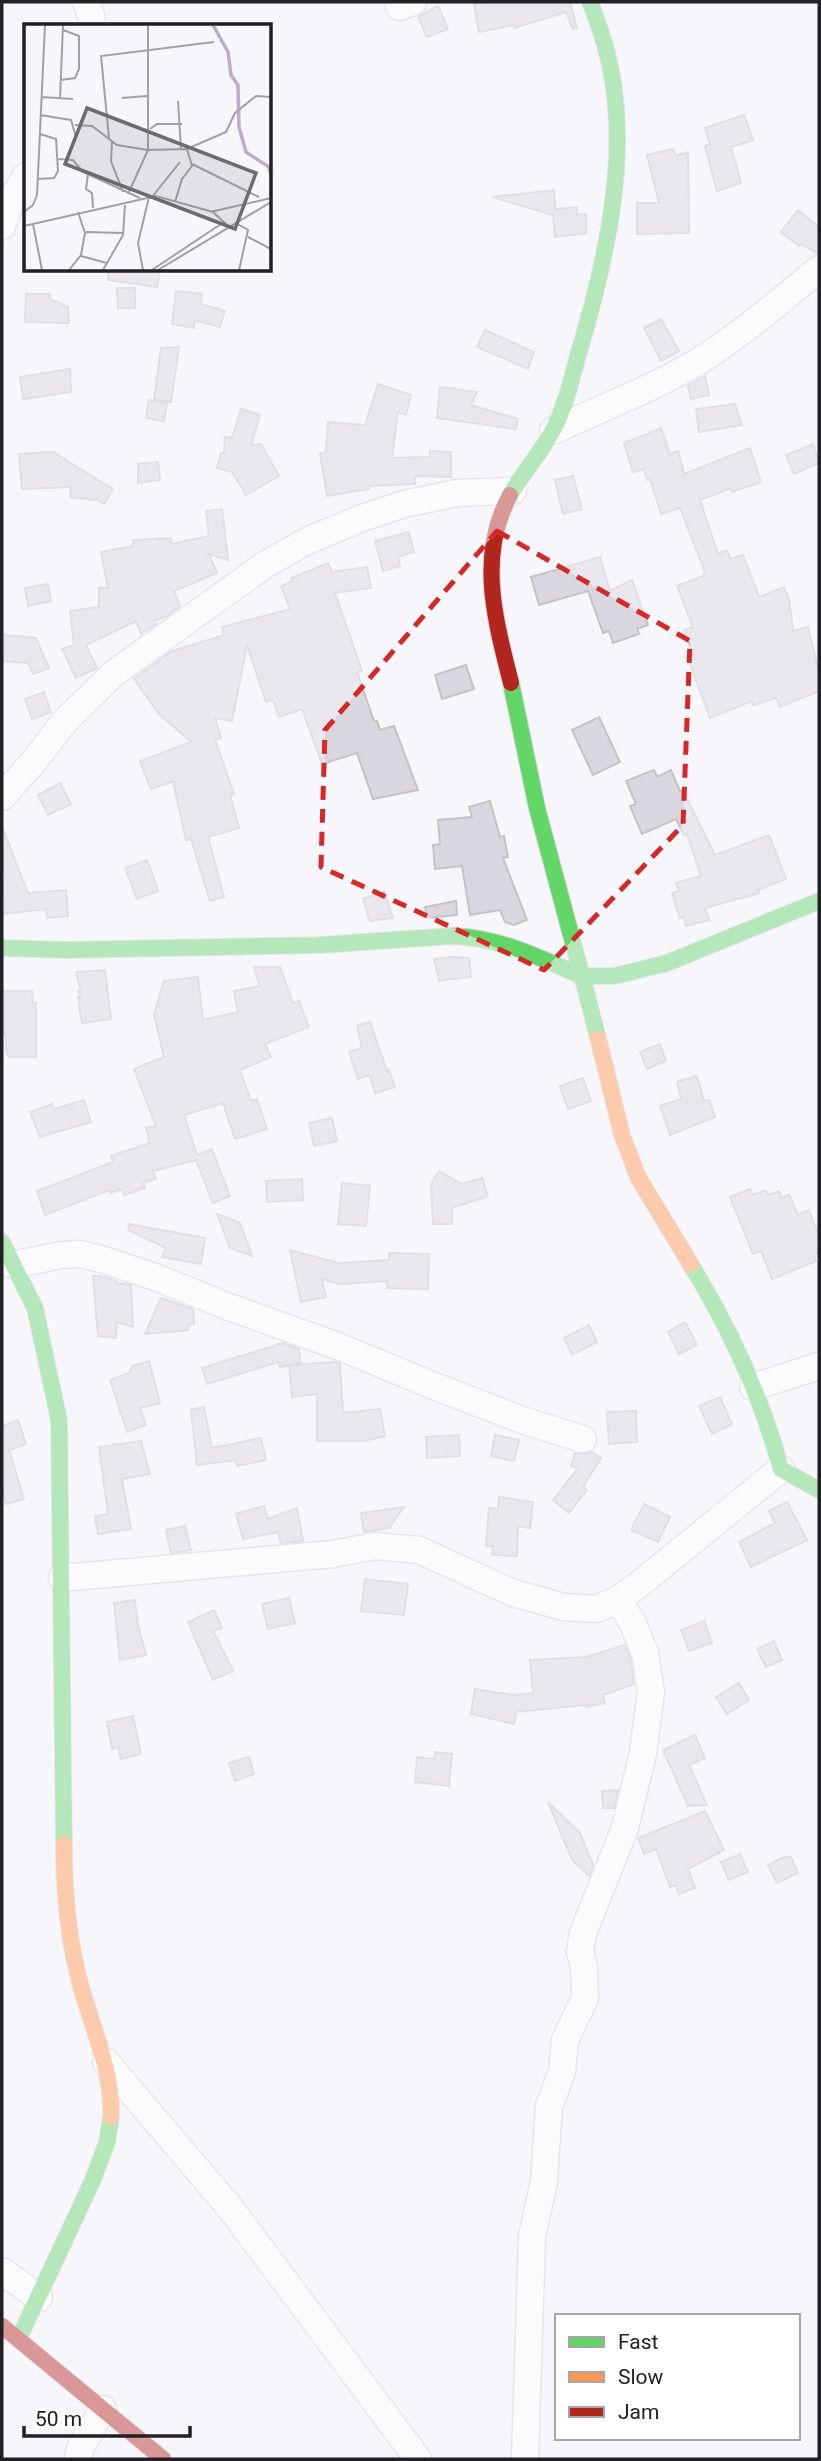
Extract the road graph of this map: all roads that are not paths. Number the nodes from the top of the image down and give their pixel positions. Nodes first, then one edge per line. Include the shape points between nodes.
1 (86, 2) edge
2 (590, 2) edge
3 (92, 24) edge
4 (24, 179) edge
5 (2, 226) edge
6 (819, 270) edge
7 (553, 431) junction
8 (513, 491) junction
9 (2, 797) edge
10 (817, 904) edge
11 (2, 948) edge
12 (582, 976) junction
13 (7, 1253) edge
14 (819, 1366) edge
15 (753, 1387) junction
16 (583, 1439) dead end
17 (781, 1469) junction
18 (819, 1490) edge
19 (62, 1578) junction
20 (618, 1600) junction
21 (102, 2058) junction
22 (2, 2272) edge
23 (38, 2298) junction
24 (2, 2326) edge
25 (19, 2338) junction
26 (103, 2409) junction
27 (78, 2459) edge
28 (163, 2459) edge
29 (418, 2459) edge
30 (525, 2459) edge

1 - 3 street
2 - 7 street via 614,89 617,156 611,215 588,324
4 - 5 street
6 - 7 street via 748,328 698,361
7 - 8 street
8 - 9 street via 457,493 404,504 309,540 266,564 113,674 65,721
8 - 12 street via 502,510 491,551 493,589 541,822
10 - 12 street via 667,963 615,976
11 - 12 street via 320,945 463,936 500,942
12 - 15 street via 622,1135 638,1177 713,1301
13 - 16 street via 80,1254 101,1259 522,1420
13 - 19 street via 35,1308 59,1420
14 - 15 street
15 - 17 street
17 - 18 street
17 - 20 street
19 - 20 street via 333,1554 375,1546 419,1550 513,1593 564,1607 597,1609
19 - 21 street via 64,1886 80,1985
20 - 30 street via 645,1653 652,1692 625,1828 583,1933 583,2004 565,2040 562,2072 549,2106 544,2181 532,2237
21 - 23 street via 111,2101 107,2140 79,2214
21 - 29 street via 231,2209
22 - 23 street
23 - 25 street
24 - 25 street
25 - 26 street
26 - 27 street via 79,2448
26 - 28 street

